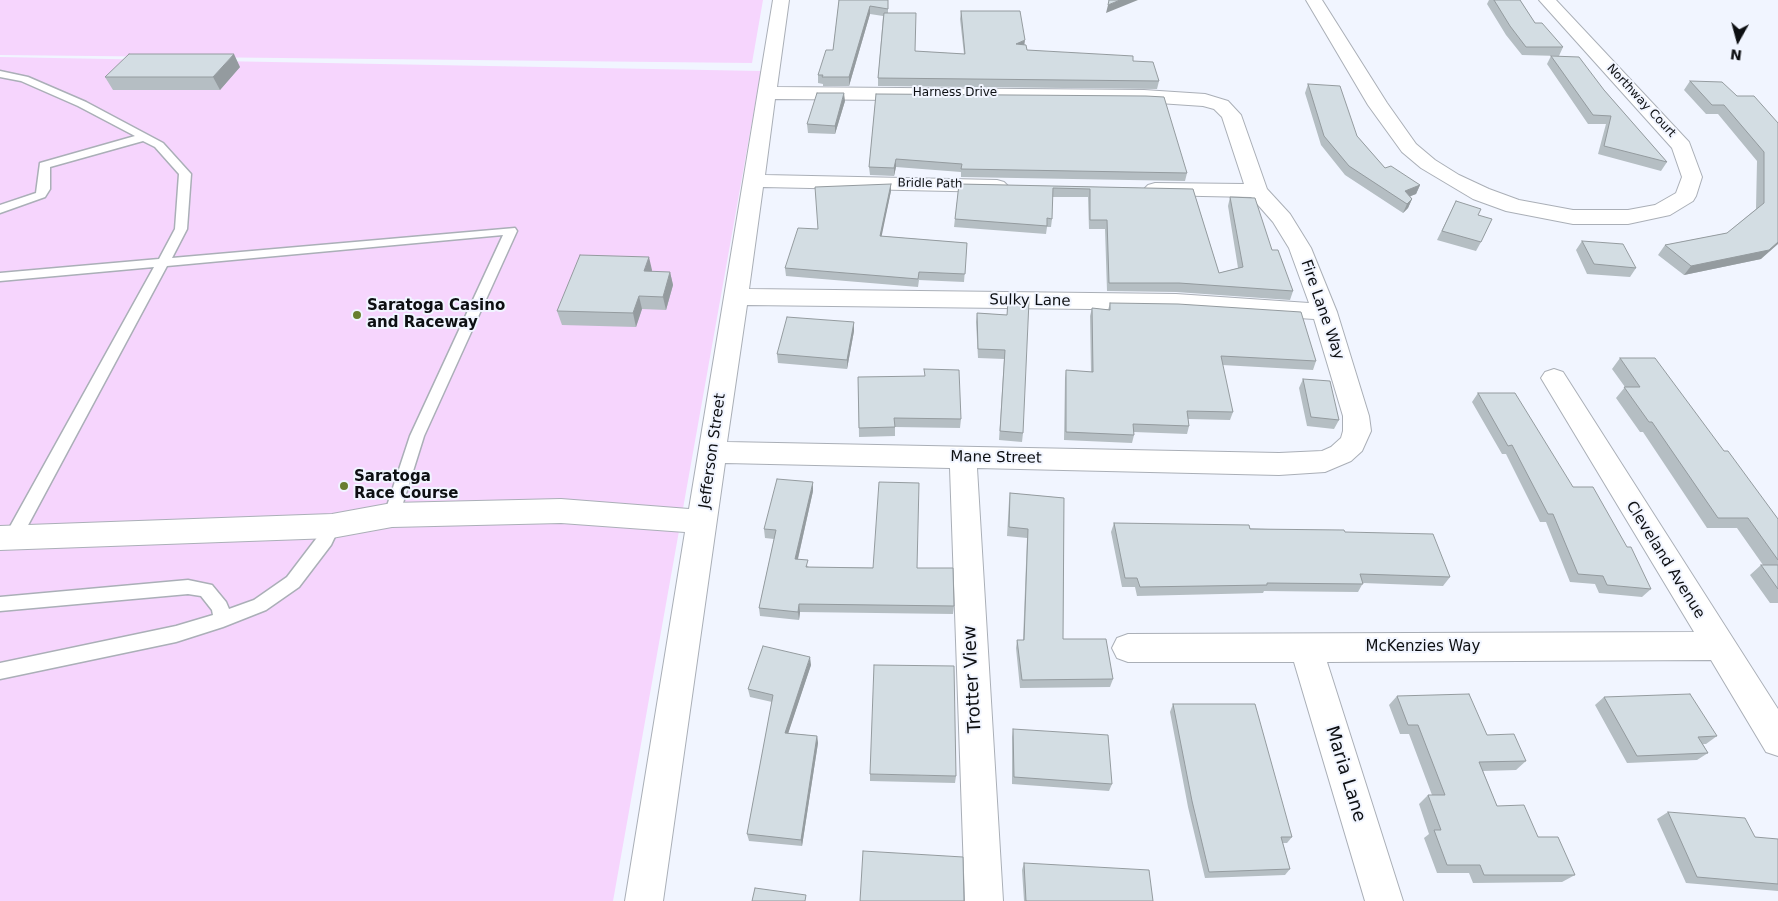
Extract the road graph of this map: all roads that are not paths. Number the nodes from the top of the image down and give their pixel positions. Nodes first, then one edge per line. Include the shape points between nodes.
1 (781, 0) edge
2 (1314, 0) edge
3 (1547, 0) edge
4 (0, 74) edge
5 (767, 93) junction
6 (1144, 96) joint
7 (145, 138) junction
8 (753, 181) junction
9 (1020, 186) edge
10 (1139, 188) edge
11 (1257, 190) junction
12 (0, 208) edge
13 (164, 262) junction
14 (0, 277) edge
15 (735, 297) junction
16 (1325, 312) junction
17 (1554, 378) dead end
18 (712, 452) junction
19 (963, 458) junction
20 (1279, 464) joint
21 (392, 515) junction
22 (702, 522) junction
23 (332, 526) junction
24 (6, 537) edge
25 (0, 604) edge
26 (223, 620) junction
27 (1718, 646) junction
28 (1306, 647) junction
29 (1128, 648) dead end
30 (0, 671) edge
31 (1778, 740) edge
32 (644, 901) edge
33 (984, 901) edge
34 (1384, 901) edge

1 - 5 street, Jefferson Street
2 - 3 street, Northway Court via 1409,148 1452,179 1514,206 1573,217 1628,217 1662,210 1686,196 1692,177 1682,146
4 - 7 lane via 24,79 82,104
5 - 6 street, Harness Drive
5 - 8 street, Jefferson Street
6 - 11 street, Fire Lane Way via 1205,100 1221,105 1227,110 1242,143
7 - 12 lane via 44,165 41,195
7 - 13 lane via 160,145 185,174 180,229
8 - 9 street, Bridle Path
8 - 15 street, Jefferson Street
10 - 11 street
11 - 16 street, Fire Lane Way via 1282,219 1300,248
13 - 14 lane
13 - 21 lane via 511,231 417,436
13 - 24 lane
15 - 16 street, Sulky Lane via 1176,302
15 - 18 street, Jefferson Street
16 - 20 street, Fire Lane Way via 1358,431 1352,444 1341,454 1325,461
17 - 27 street, Cleveland Avenue
18 - 19 street, Mane Street
18 - 22 street, Jefferson Street
19 - 20 street, Mane Street
19 - 33 street, Trotter View
21 - 22 street via 562,511
21 - 23 street
22 - 32 street, Jefferson Street
23 - 24 street
23 - 26 lane via 293,582 260,605
25 - 26 lane via 188,587 206,590 220,607
26 - 30 lane via 176,634
27 - 28 street, McKenzies Way
27 - 31 street, Cleveland Avenue
28 - 29 street, McKenzies Way
28 - 34 street, Maria Lane

